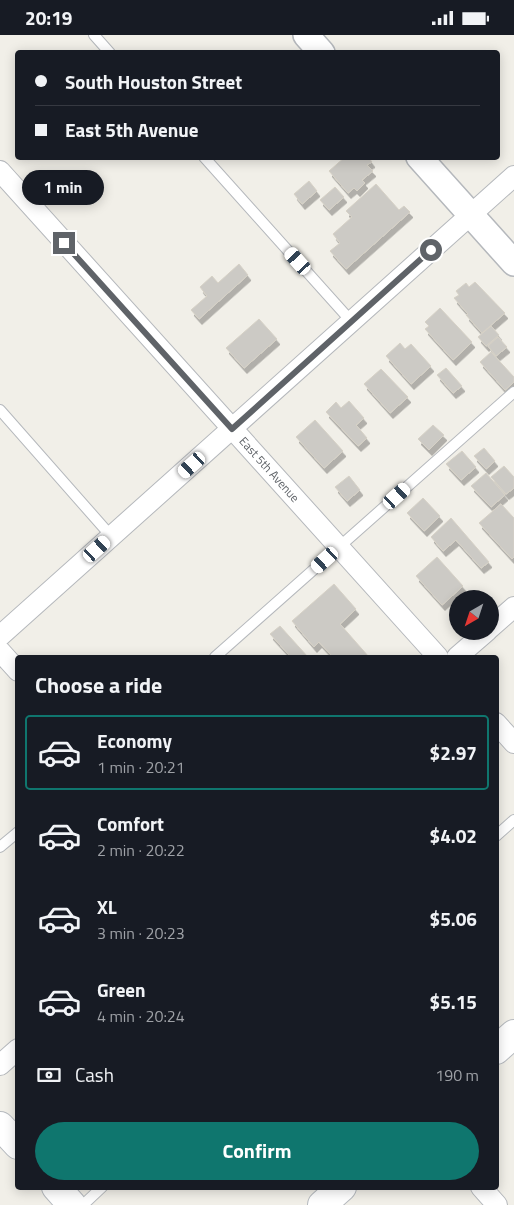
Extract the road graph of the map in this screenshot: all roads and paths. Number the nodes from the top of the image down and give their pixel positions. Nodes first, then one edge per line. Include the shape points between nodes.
1 (94, 35) edge
2 (306, 35) edge
3 (107, 50) edge
4 (319, 50) edge
5 (207, 160) edge
6 (422, 160) edge
7 (0, 171) edge
8 (514, 175) edge
9 (471, 214) junction
10 (514, 263) edge
11 (351, 321) junction
12 (514, 392) edge
13 (0, 410) edge
14 (232, 429) junction
15 (111, 537) junction
16 (338, 548) junction
17 (514, 607) edge
18 (499, 620) edge
19 (0, 636) edge
20 (477, 640) edge
21 (0, 651) edge
22 (217, 655) edge
23 (436, 655) edge
24 (459, 655) edge
25 (15, 668) edge
26 (499, 726) edge
27 (514, 743) edge
28 (514, 820) edge
29 (499, 833) edge
30 (15, 834) edge
31 (0, 847) edge
32 (514, 1034) edge
33 (499, 1046) edge
34 (15, 1052) edge
35 (0, 1065) edge
36 (0, 1126) edge
37 (15, 1142) edge
38 (59, 1190) edge
39 (99, 1190) edge
40 (339, 1190) edge
41 (484, 1190) edge
42 (72, 1205) edge
43 (82, 1205) edge
44 (322, 1205) edge
45 (496, 1205) edge

1 - 3 lane
2 - 4 street
5 - 11 lane
6 - 9 street
7 - 14 street, East 5th Avenue
8 - 9 street
9 - 10 street
9 - 11 street
11 - 14 street
12 - 16 lane
13 - 15 lane
14 - 15 street
14 - 16 street, East 5th Avenue
15 - 19 street
16 - 22 lane
16 - 23 street, East 5th Avenue
17 - 18 street
20 - 24 street
21 - 25 street
26 - 27 street
28 - 29 lane
30 - 31 lane
32 - 33 main road
34 - 35 street
36 - 37 main road
38 - 42 main road
39 - 43 lane
40 - 44 main road
41 - 45 street

